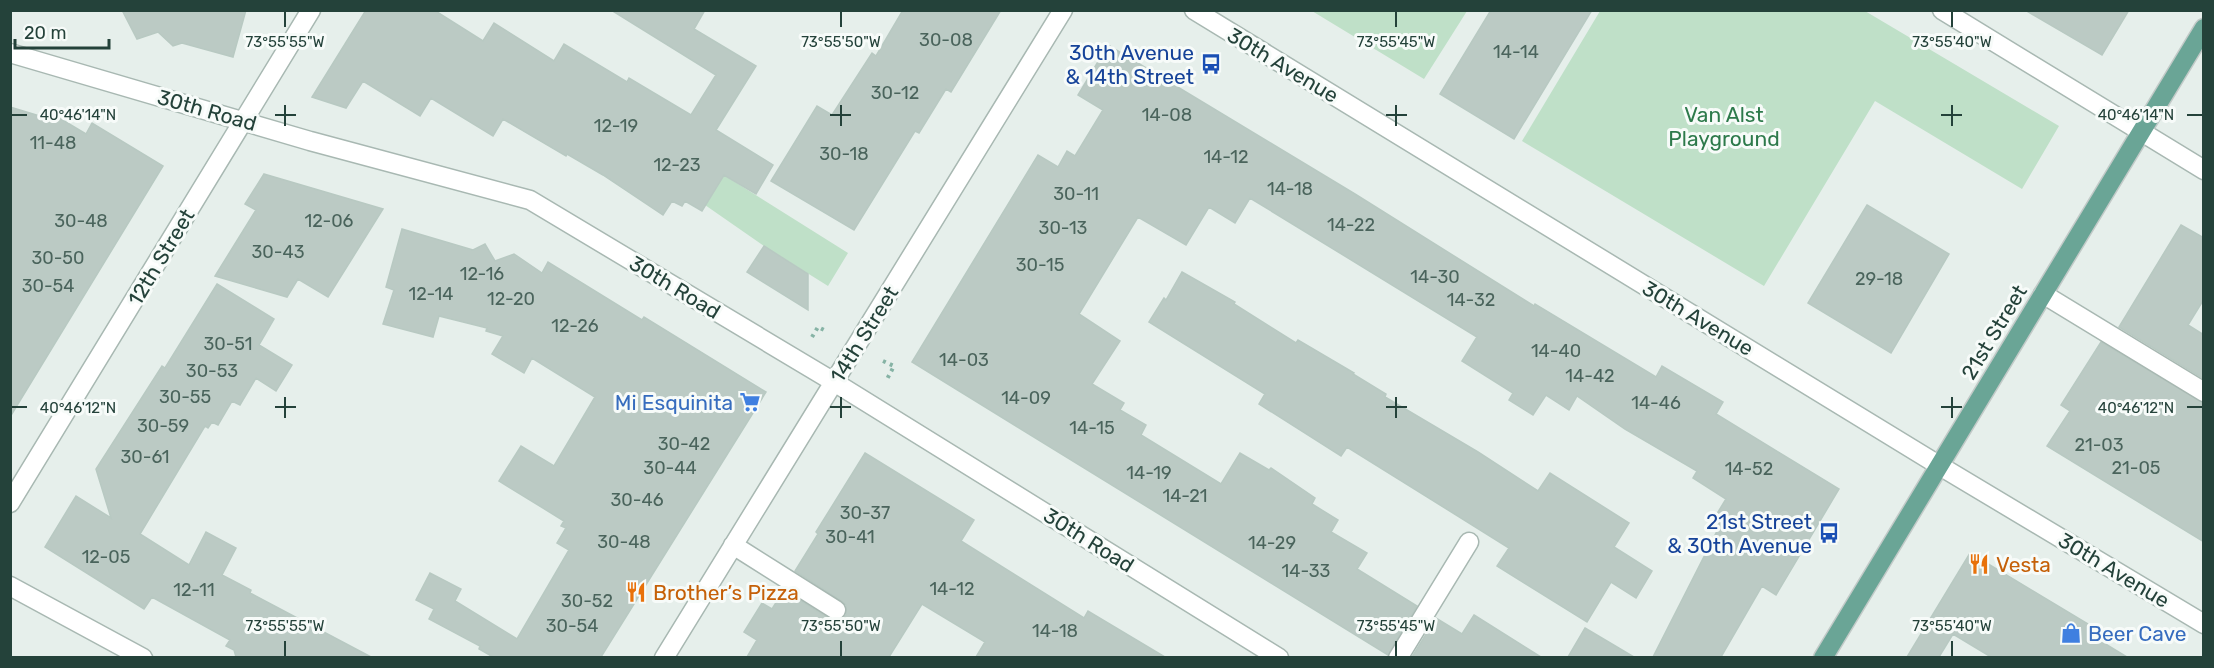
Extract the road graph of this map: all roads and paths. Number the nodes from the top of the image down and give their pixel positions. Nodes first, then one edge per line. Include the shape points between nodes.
1 (311, 10) edge
2 (1063, 10) edge
3 (1194, 10) edge
4 (1942, 10) edge
5 (2204, 28) edge
6 (10, 53) edge
7 (244, 121) junction
8 (2140, 132) junction
9 (2204, 170) edge
10 (2043, 294) junction
11 (824, 330) dead end
12 (812, 337) dead end
13 (883, 361) dead end
14 (886, 381) dead end
15 (834, 382) junction
16 (2204, 392) edge
17 (1940, 466) junction
18 (10, 503) edge
19 (1470, 542) dead end
20 (733, 545) junction
21 (10, 586) edge
22 (836, 610) dead end
23 (2204, 624) edge
24 (143, 657) edge
25 (664, 657) edge
26 (1279, 657) edge
27 (1398, 657) edge
28 (1823, 657) edge

1 - 7 street, 12th Street
2 - 15 street, 14th Street
3 - 17 street, 30th Avenue
4 - 8 street
5 - 8 main road, 21st Street
6 - 7 street, 30th Road
7 - 15 street, 30th Road via 530,200
7 - 18 street, 12th Street
8 - 9 street
8 - 10 main road, 21st Street
10 - 16 street
10 - 17 main road, 21st Street
11 - 12 path via 818,327
13 - 14 path via 894,366
15 - 20 street, 14th Street
15 - 26 street, 30th Road
17 - 23 street, 30th Avenue
17 - 28 main road, 21st Street
19 - 27 street
20 - 22 street
20 - 25 street, 14th Street
21 - 24 street

